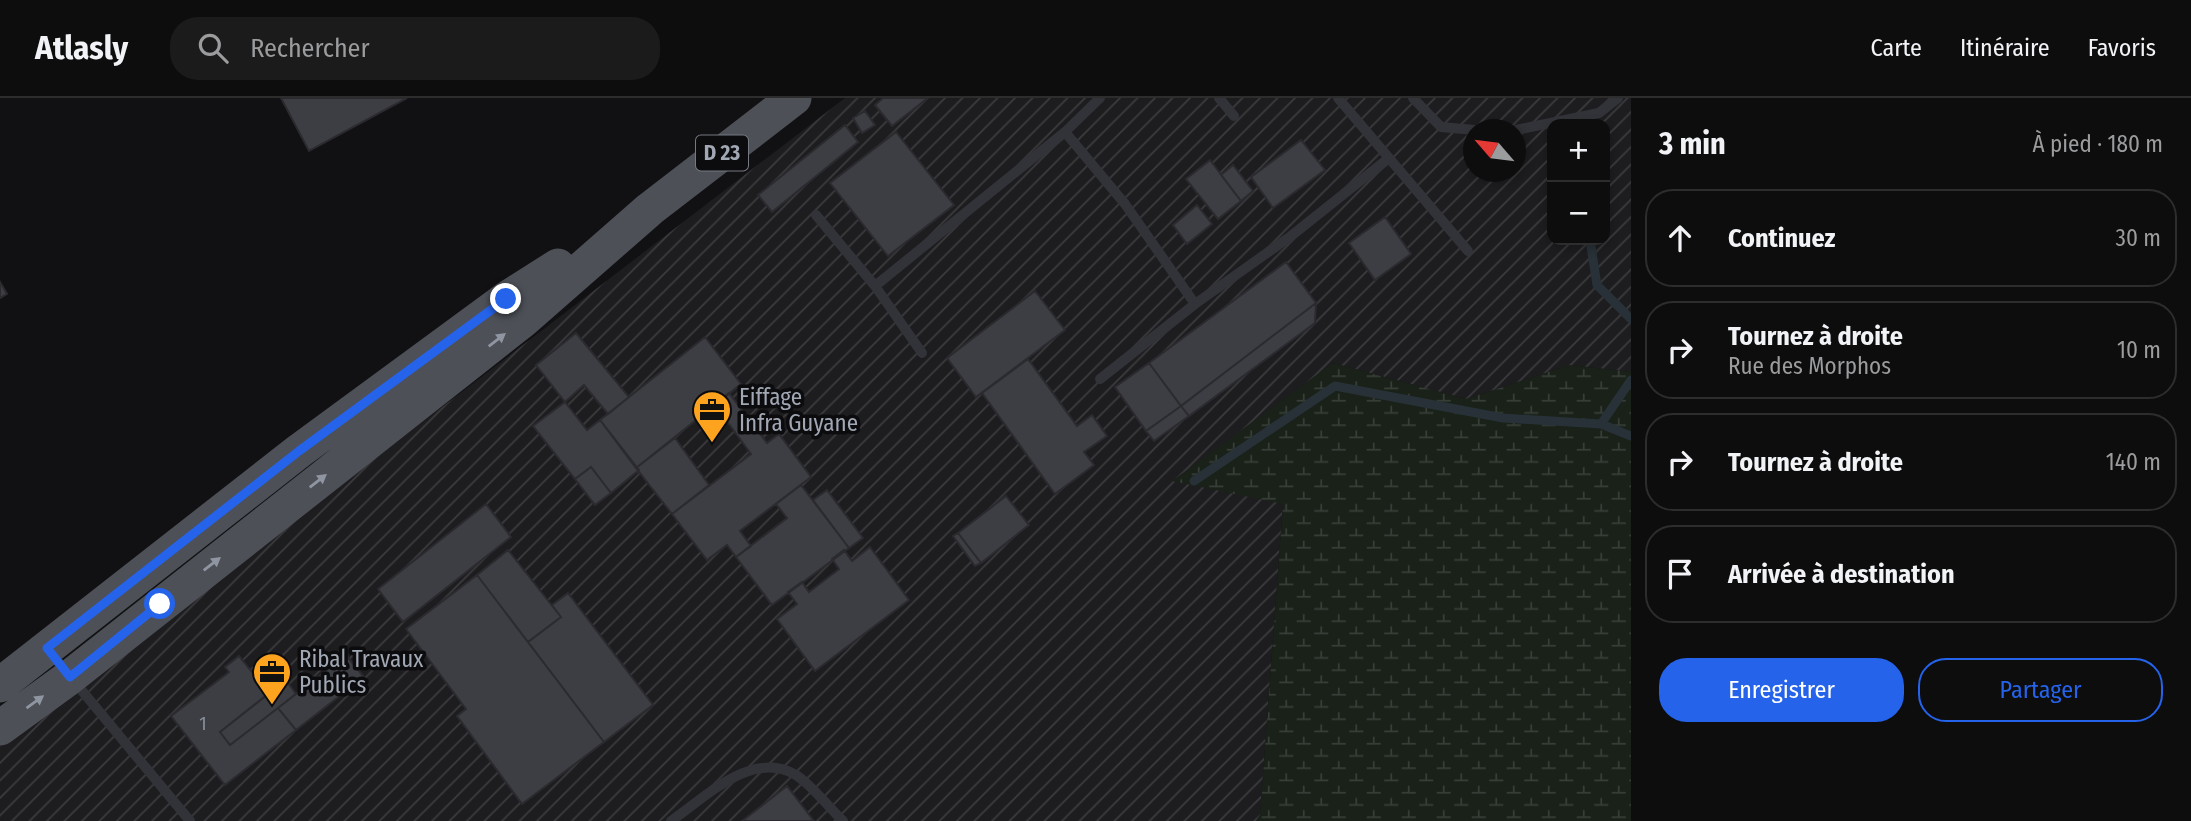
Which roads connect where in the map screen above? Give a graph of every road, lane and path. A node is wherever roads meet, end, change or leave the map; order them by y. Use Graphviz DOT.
graph roads {
  1 [pos="794,98"];
  2 [pos="1100,98"];
  3 [pos="1219,98"];
  4 [pos="1338,98"];
  5 [pos="1413,98"];
  6 [pos="1618,98"];
  7 [pos="1234,116"];
  8 [pos="1526,128"];
  9 [pos="1463,129"];
  10 [pos="1065,132"];
  11 [pos="1389,158"];
  12 [pos="650,209"];
  13 [pos="816,215"];
  14 [pos="1468,251"];
  15 [pos="875,286"];
  16 [pos="1195,304"];
  17 [pos="922,353"];
  18 [pos="1100,379"];
  19 [pos="47,648"];
  20 [pos="70,677"];
  21 [pos="0,685"];
  22 [pos="0,728"];
  23 [pos="190,821"];
  24 [pos="671,821"];
  25 [pos="843,821"];
  1 -- 12 [label="main road, D 23"];
  2 -- 10 [label="lane"];
  3 -- 7 [label="lane"];
  4 -- 11 [label="lane"];
  5 -- 9 [label="lane"];
  6 -- 8 [label="lane"];
  10 -- 15 [label="lane"];
  10 -- 16 [label="lane"];
  11 -- 14 [label="lane"];
  11 -- 16 [label="lane"];
  12 -- 19 [label="main road, D 23"];
  20 -- 12 [label="main road, D 23, one-way"];
  13 -- 15 [label="lane"];
  15 -- 17 [label="lane"];
  16 -- 18 [label="lane"];
  19 -- 20 [label="lane"];
  19 -- 21 [label="main road, D 23"];
  22 -- 20 [label="main road, D 23, one-way"];
  20 -- 23 [label="lane"];
  24 -- 25 [label="lane"];
}
